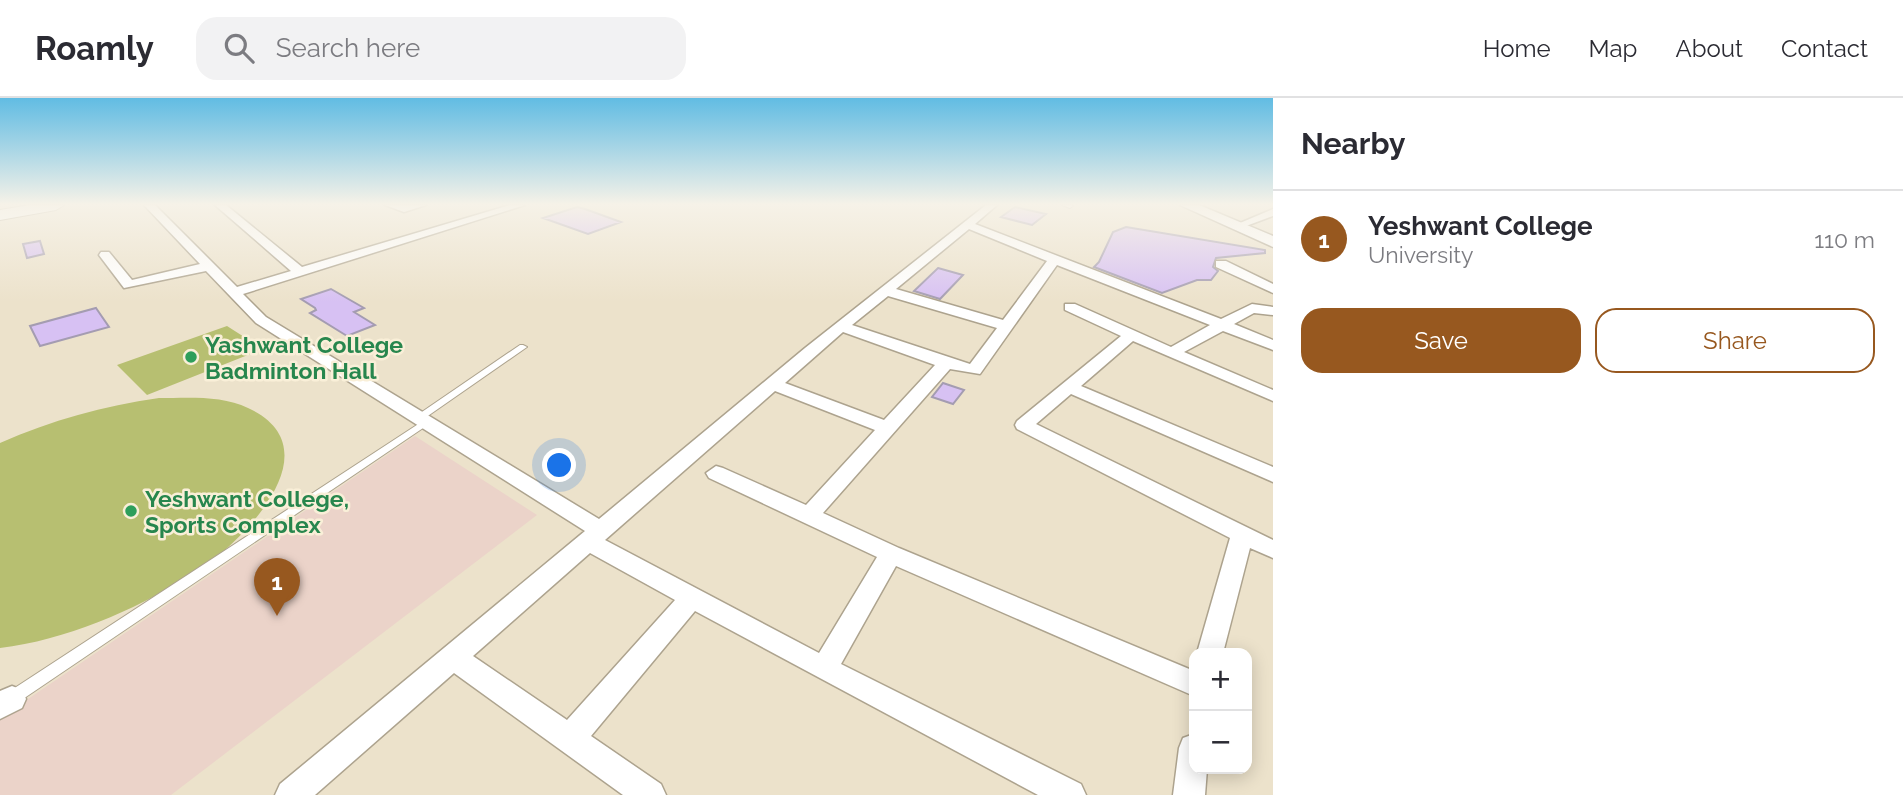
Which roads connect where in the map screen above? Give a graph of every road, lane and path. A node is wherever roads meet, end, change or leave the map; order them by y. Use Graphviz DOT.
graph roads {
  1 [pos="181,238"];
  2 [pos="259,238"];
  3 [pos="413,238"];
  4 [pos="953,238"];
  5 [pos="1000,238"];
  6 [pos="105,255"];
  7 [pos="1055,259"];
  8 [pos="1222,264"];
  9 [pos="209,266"];
  10 [pos="300,272"];
  11 [pos="1273,289"];
  12 [pos="887,291"];
  13 [pos="234,292"];
  14 [pos="1070,307"];
  15 [pos="1273,311"];
  16 [pos="1222,325"];
  17 [pos="1007,326"];
  18 [pos="842,327"];
  19 [pos="1131,335"];
  20 [pos="1273,345"];
  21 [pos="523,347"];
  22 [pos="1172,353"];
  23 [pos="946,363"];
  24 [pos="773,384"];
  25 [pos="1069,387"];
  26 [pos="1273,396"];
  27 [pos="423,420"];
  28 [pos="887,428"];
  29 [pos="716,473"];
  30 [pos="1273,475"];
  31 [pos="809,515"];
  32 [pos="594,535"];
  33 [pos="1242,535"];
  34 [pos="1273,550"];
  35 [pos="891,554"];
  36 [pos="692,597"];
  37 [pos="1211,648"];
  38 [pos="453,657"];
  39 [pos="824,669"];
  40 [pos="1189,682"];
  41 [pos="6,702"];
  42 [pos="570,739"];
  43 [pos="1191,774"];
  44 [pos="291,795"];
  45 [pos="650,795"];
  46 [pos="1070,795"];
  47 [pos="1189,795"];
  1 -- 9 [label="street"];
  2 -- 10 [label="street"];
  3 -- 10 [label="street"];
  4 -- 12 [label="street"];
  5 -- 7 [label="street"];
  6 -- 9 [label="street"];
  7 -- 16 [label="street"];
  7 -- 17 [label="street"];
  8 -- 11 [label="street"];
  9 -- 13 [label="street"];
  10 -- 13 [label="street"];
  12 -- 17 [label="street"];
  12 -- 18 [label="street"];
  13 -- 27 [label="street"];
  14 -- 19 [label="street"];
  15 -- 16 [label="street"];
  16 -- 20 [label="street"];
  16 -- 22 [label="street"];
  17 -- 23 [label="street"];
  18 -- 23 [label="street"];
  18 -- 24 [label="street"];
  19 -- 22 [label="street"];
  19 -- 25 [label="street"];
  21 -- 27 [label="lane"];
  22 -- 26 [label="street"];
  23 -- 28 [label="street"];
  24 -- 28 [label="street"];
  24 -- 32 [label="street"];
  25 -- 30 [label="street"];
  25 -- 33 [label="street"];
  27 -- 32 [label="street"];
  27 -- 41 [label="lane"];
  28 -- 31 [label="street"];
  29 -- 31 [label="street"];
  31 -- 35 [label="street"];
  32 -- 36 [label="street"];
  32 -- 38 [label="street"];
  33 -- 34 [label="street"];
  33 -- 37 [label="street"];
  35 -- 39 [label="street"];
  35 -- 40 [label="street"];
  36 -- 39 [label="street"];
  36 -- 42 [label="street"];
  38 -- 42 [label="street"];
  38 -- 44 [label="street"];
  39 -- 46 [label="street"];
  42 -- 45 [label="street"];
  43 -- 47 [label="street"];
}
